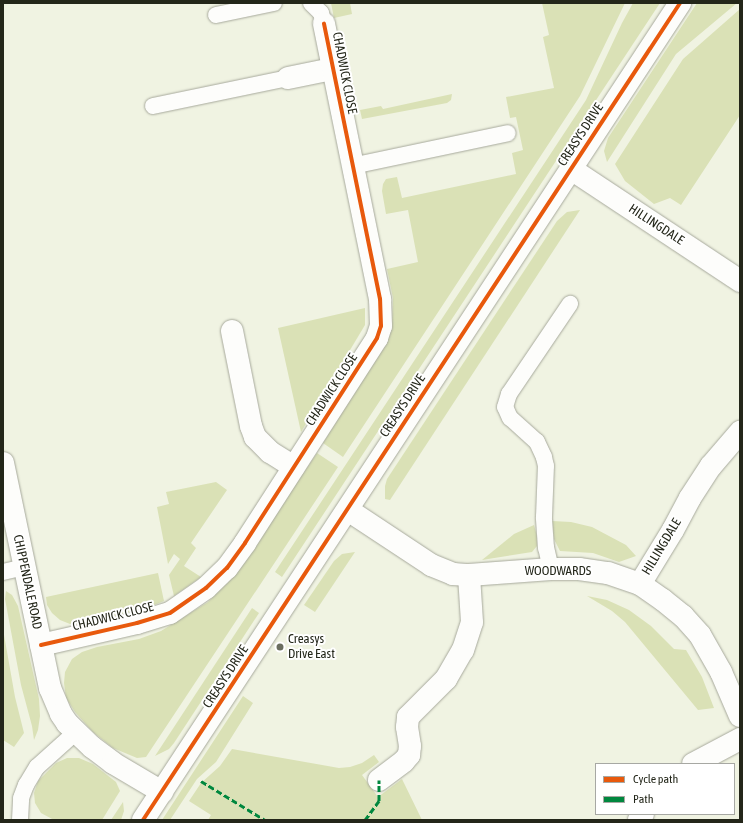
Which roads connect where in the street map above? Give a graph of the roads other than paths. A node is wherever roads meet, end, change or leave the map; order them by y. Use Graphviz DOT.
graph roads {
  1 [pos="274,3"];
  2 [pos="311,3"];
  3 [pos="680,3"];
  4 [pos="216,15"];
  5 [pos="324,24"];
  6 [pos="332,69"];
  7 [pos="288,78"];
  8 [pos="153,106"];
  9 [pos="508,133"];
  10 [pos="352,166"];
  11 [pos="571,169"];
  12 [pos="740,281"];
  13 [pos="570,304"];
  14 [pos="232,331"];
  15 [pos="740,432"];
  16 [pos="294,467"];
  17 [pos="4,472"];
  18 [pos="348,510"];
  19 [pos="24,567"];
  20 [pos="551,569"];
  21 [pos="3,572"];
  22 [pos="469,575"];
  23 [pos="640,584"];
  24 [pos="41,645"];
  25 [pos="740,716"];
  26 [pos="76,732"];
  27 [pos="740,739"];
  28 [pos="695,763"];
  29 [pos="379,780"];
  30 [pos="162,792"];
  31 [pos="20,820"];
  32 [pos="143,820"];
  1 -- 4 [label="lane"];
  2 -- 5 [label="lane"];
  3 -- 11 [label="street, CREASYS DRIVE"];
  5 -- 6 [label="street, CHADWICK CLOSE"];
  6 -- 7 [label="street"];
  6 -- 10 [label="street, CHADWICK CLOSE"];
  7 -- 8 [label="lane"];
  9 -- 10 [label="lane"];
  10 -- 16 [label="street, CHADWICK CLOSE"];
  11 -- 12 [label="street, HILLINGDALE"];
  11 -- 18 [label="street, CREASYS DRIVE"];
  13 -- 20 [label="lane"];
  14 -- 16 [label="street"];
  15 -- 23 [label="street, HILLINGDALE"];
  16 -- 24 [label="street, CHADWICK CLOSE"];
  17 -- 19 [label="street, CHIPPENDALE ROAD"];
  18 -- 22 [label="street, WOODWARDS"];
  18 -- 30 [label="street, CREASYS DRIVE"];
  19 -- 21 [label="lane"];
  19 -- 24 [label="street, CHIPPENDALE ROAD"];
  20 -- 22 [label="street, WOODWARDS"];
  20 -- 23 [label="street, WOODWARDS"];
  22 -- 29 [label="street"];
  23 -- 25 [label="street, WOODWARDS"];
  24 -- 26 [label="street, CHIPPENDALE ROAD"];
  26 -- 30 [label="street, CHIPPENDALE ROAD"];
  26 -- 31 [label="lane"];
  27 -- 28 [label="street"];
  30 -- 32 [label="street, CREASYS DRIVE"];
}
